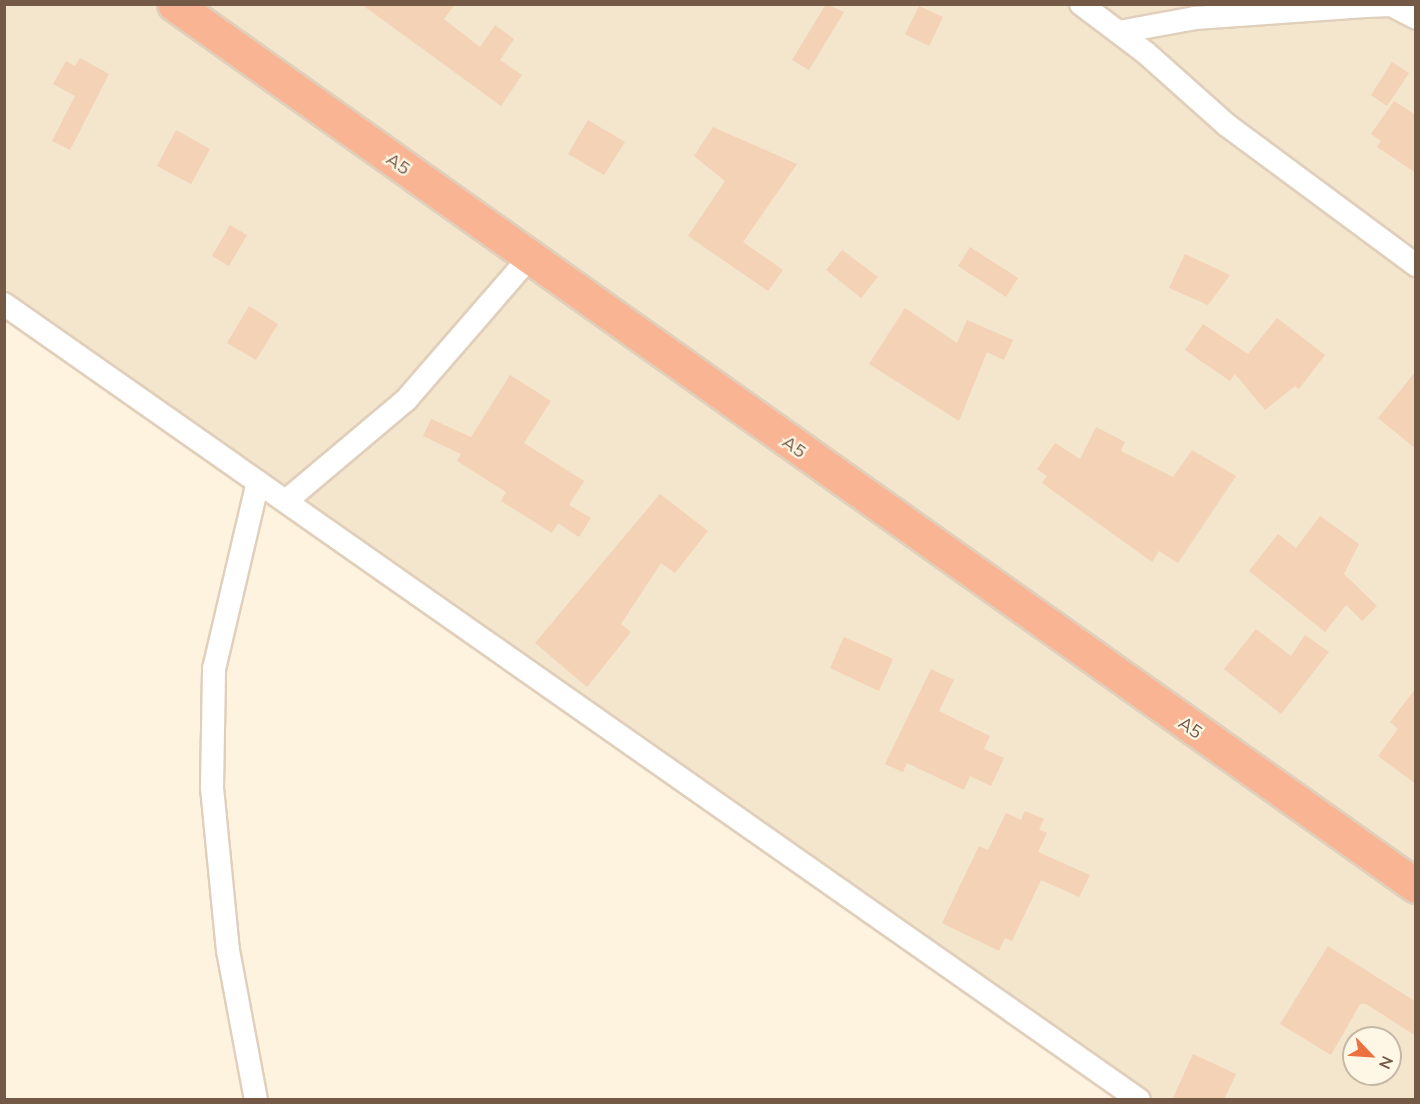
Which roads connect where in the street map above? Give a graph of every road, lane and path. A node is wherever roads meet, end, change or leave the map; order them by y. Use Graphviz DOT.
graph roads {
  1 [pos="174,4"];
  2 [pos="1081,4"];
  3 [pos="1320,7"];
  4 [pos="1416,18"];
  5 [pos="1119,32"];
  6 [pos="531,257"];
  7 [pos="1416,265"];
  8 [pos="4,304"];
  9 [pos="258,482"];
  10 [pos="286,501"];
  11 [pos="1416,886"];
  12 [pos="256,1100"];
  13 [pos="1139,1100"];
  1 -- 6 [label="highway, A5 / A5"];
  2 -- 5 [label="street"];
  3 -- 4 [label="street"];
  3 -- 5 [label="street"];
  5 -- 7 [label="street"];
  6 -- 10 [label="street"];
  6 -- 11 [label="highway, A5 / A5"];
  8 -- 9 [label="street"];
  9 -- 10 [label="street"];
  9 -- 12 [label="street"];
  10 -- 13 [label="street"];
}
